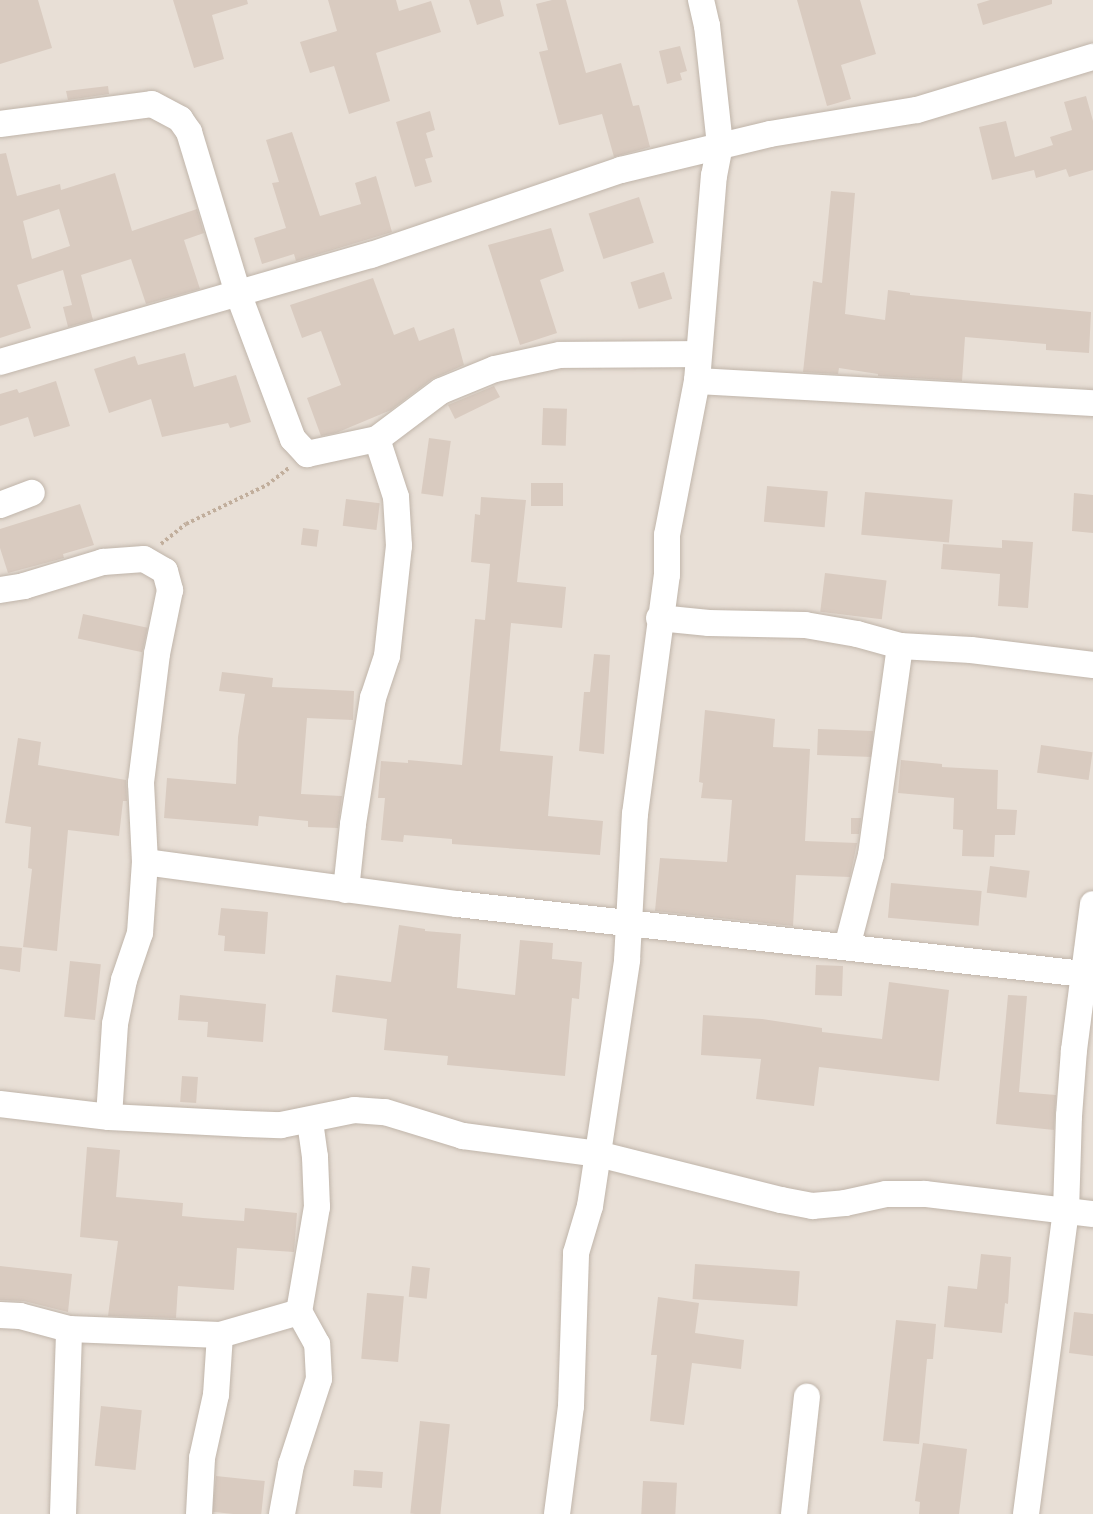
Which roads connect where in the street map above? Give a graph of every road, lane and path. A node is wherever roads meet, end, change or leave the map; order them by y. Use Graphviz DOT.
graph roads {
  1 [pos="700,0"];
  2 [pos="1093,57"];
  3 [pos="0,124"];
  4 [pos="720,145"];
  5 [pos="238,293"];
  6 [pos="698,354"];
  7 [pos="0,362"];
  8 [pos="697,381"];
  9 [pos="1093,403"];
  10 [pos="377,439"];
  11 [pos="307,453"];
  12 [pos="32,493"];
  13 [pos="0,505"];
  14 [pos="144,559"];
  15 [pos="0,590"];
  16 [pos="659,618"];
  17 [pos="900,646"];
  18 [pos="1093,665"];
  19 [pos="145,862"];
  20 [pos="346,890"];
  21 [pos="1093,904"];
  22 [pos="630,923"];
  23 [pos="847,947"];
  24 [pos="1084,974"];
  25 [pos="0,1104"];
  26 [pos="109,1117"];
  27 [pos="310,1120"];
  28 [pos="598,1154"];
  29 [pos="1066,1211"];
  30 [pos="1093,1214"];
  31 [pos="299,1312"];
  32 [pos="0,1315"];
  33 [pos="69,1329"];
  34 [pos="220,1335"];
  35 [pos="807,1397"];
  36 [pos="63,1514"];
  37 [pos="199,1514"];
  38 [pos="282,1514"];
  39 [pos="557,1514"];
  40 [pos="794,1514"];
  41 [pos="1026,1514"];
  1 -- 4 [label="street"];
  2 -- 4 [label="street"];
  3 -- 5 [label="street"];
  4 -- 5 [label="street"];
  4 -- 6 [label="street"];
  5 -- 7 [label="street"];
  5 -- 11 [label="street"];
  6 -- 8 [label="street"];
  6 -- 10 [label="street"];
  8 -- 9 [label="street"];
  8 -- 16 [label="street"];
  10 -- 11 [label="street"];
  10 -- 20 [label="street"];
  11 -- 14 [label="path"];
  12 -- 13 [label="street"];
  14 -- 15 [label="street"];
  14 -- 19 [label="street"];
  16 -- 17 [label="street"];
  16 -- 22 [label="street"];
  17 -- 18 [label="street"];
  17 -- 23 [label="street"];
  19 -- 20 [label="street"];
  19 -- 26 [label="street"];
  20 -- 22 [label="street"];
  21 -- 24 [label="street"];
  22 -- 23 [label="street"];
  22 -- 28 [label="street"];
  23 -- 24 [label="street"];
  24 -- 29 [label="street"];
  25 -- 26 [label="street"];
  26 -- 27 [label="street"];
  27 -- 28 [label="street"];
  27 -- 31 [label="street"];
  28 -- 29 [label="street"];
  28 -- 39 [label="street"];
  29 -- 30 [label="street"];
  29 -- 41 [label="street"];
  31 -- 34 [label="street"];
  31 -- 38 [label="street"];
  32 -- 33 [label="street"];
  33 -- 34 [label="street"];
  33 -- 36 [label="street"];
  34 -- 37 [label="street"];
  35 -- 40 [label="street"];
}
